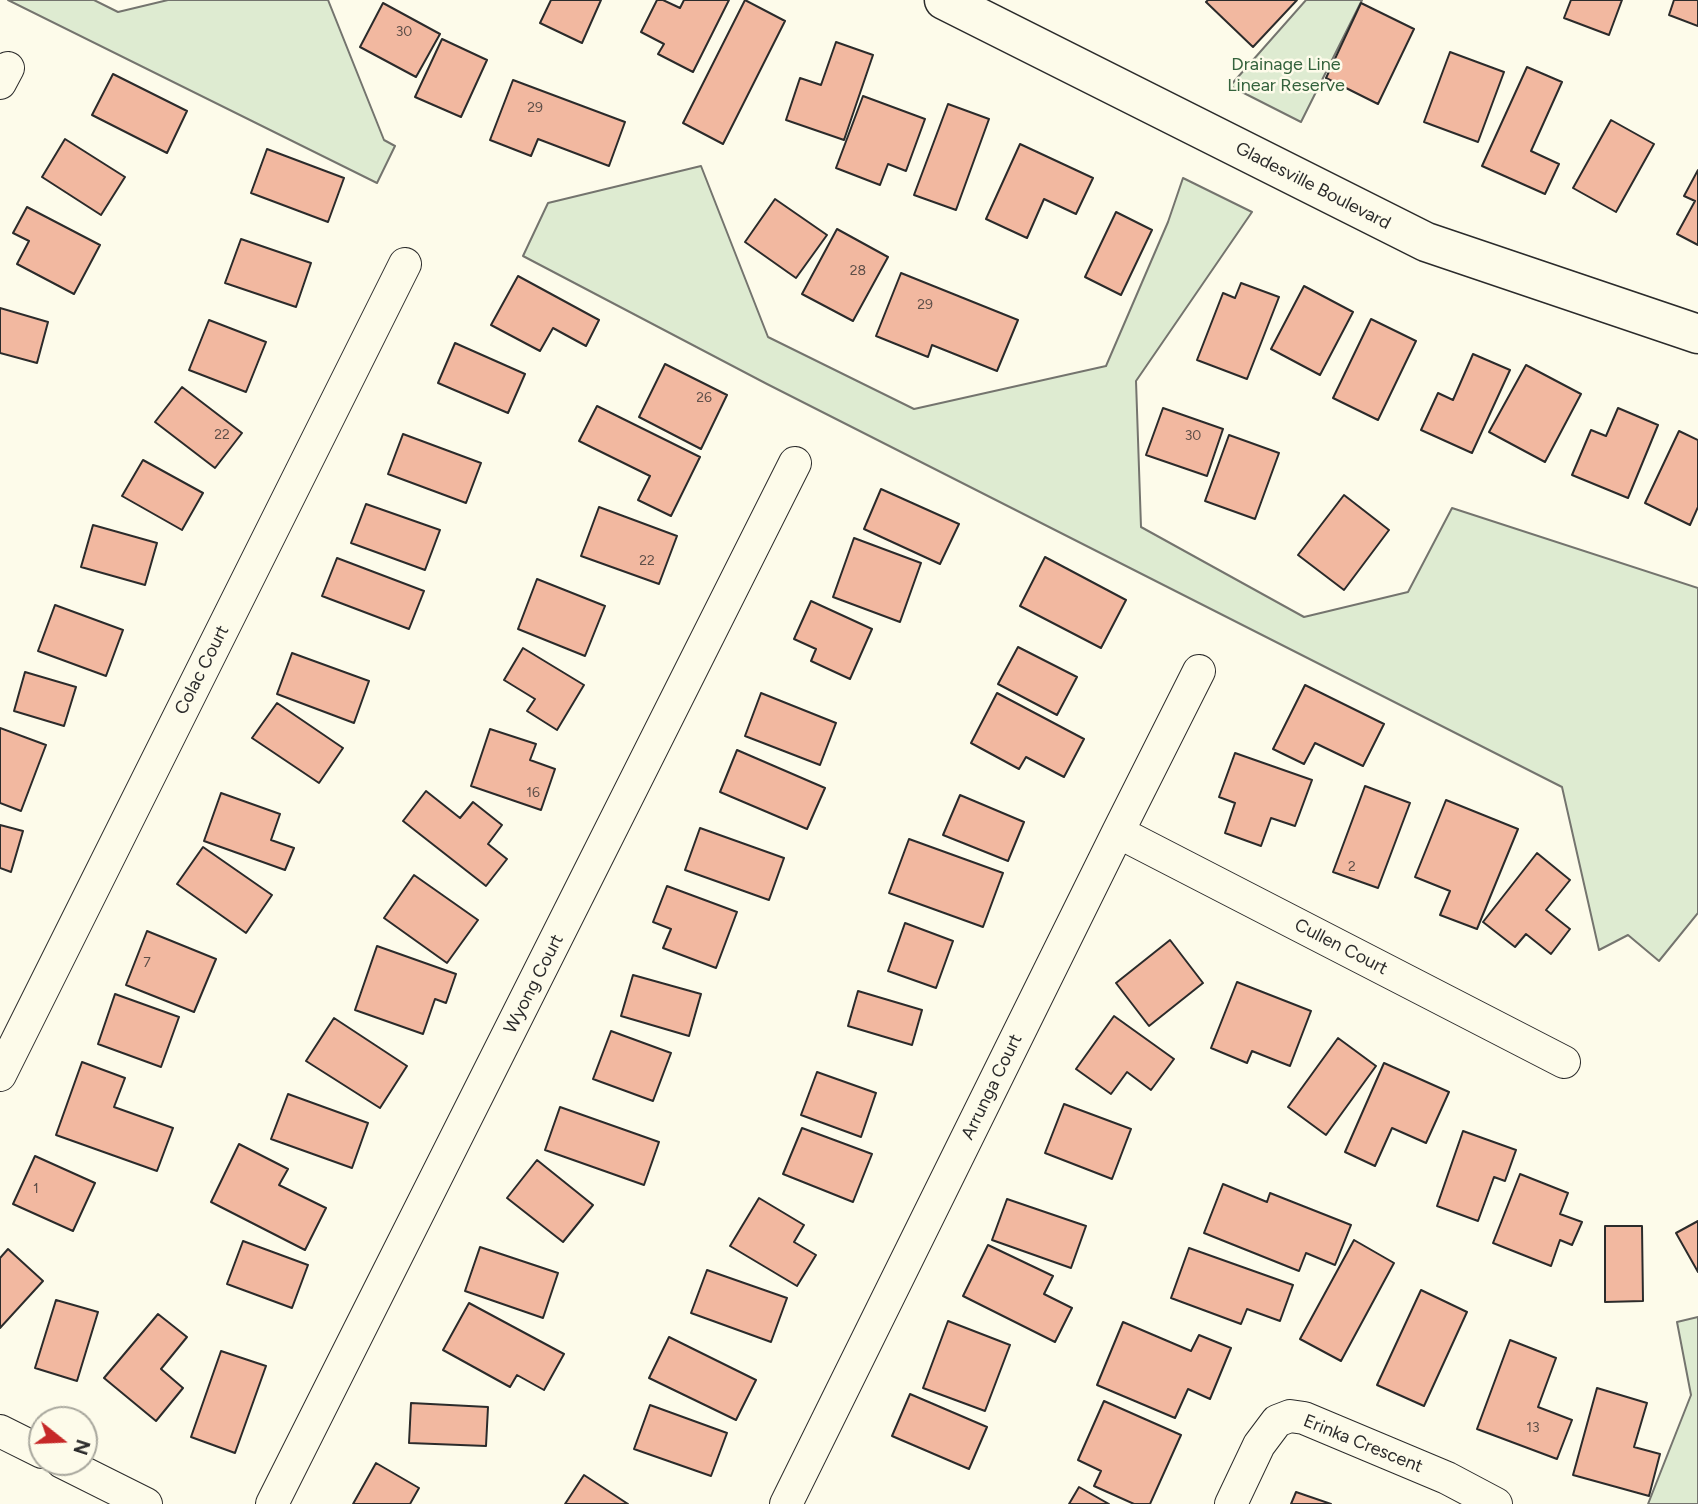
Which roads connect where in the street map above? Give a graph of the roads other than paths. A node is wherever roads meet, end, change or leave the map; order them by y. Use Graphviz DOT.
graph roads {
  1 [pos="944,0"];
  2 [pos="983,9"];
  3 [pos="405,264"];
  4 [pos="1698,334"];
  5 [pos="795,463"];
  6 [pos="1199,671"];
  7 [pos="1118,832"];
  8 [pos="1564,1062"];
  9 [pos="0,1075"];
  10 [pos="0,1431"];
  11 [pos="28,1445"];
  12 [pos="90,1476"];
  13 [pos="146,1504"];
  14 [pos="272,1504"];
  15 [pos="786,1504"];
  16 [pos="1231,1504"];
  17 [pos="1496,1504"];
  1 -- 2 [label="street, Gladesville Boulevard"];
  2 -- 4 [label="street, Gladesville Boulevard"];
  3 -- 9 [label="street, Colac Court"];
  5 -- 14 [label="street, Wyong Court"];
  6 -- 7 [label="street, Arrunga Court"];
  7 -- 8 [label="street, Cullen Court"];
  7 -- 15 [label="street, Arrunga Court"];
  10 -- 11 [label="street"];
  12 -- 13 [label="street"];
  16 -- 17 [label="street, Erinka Crescent"];
}
